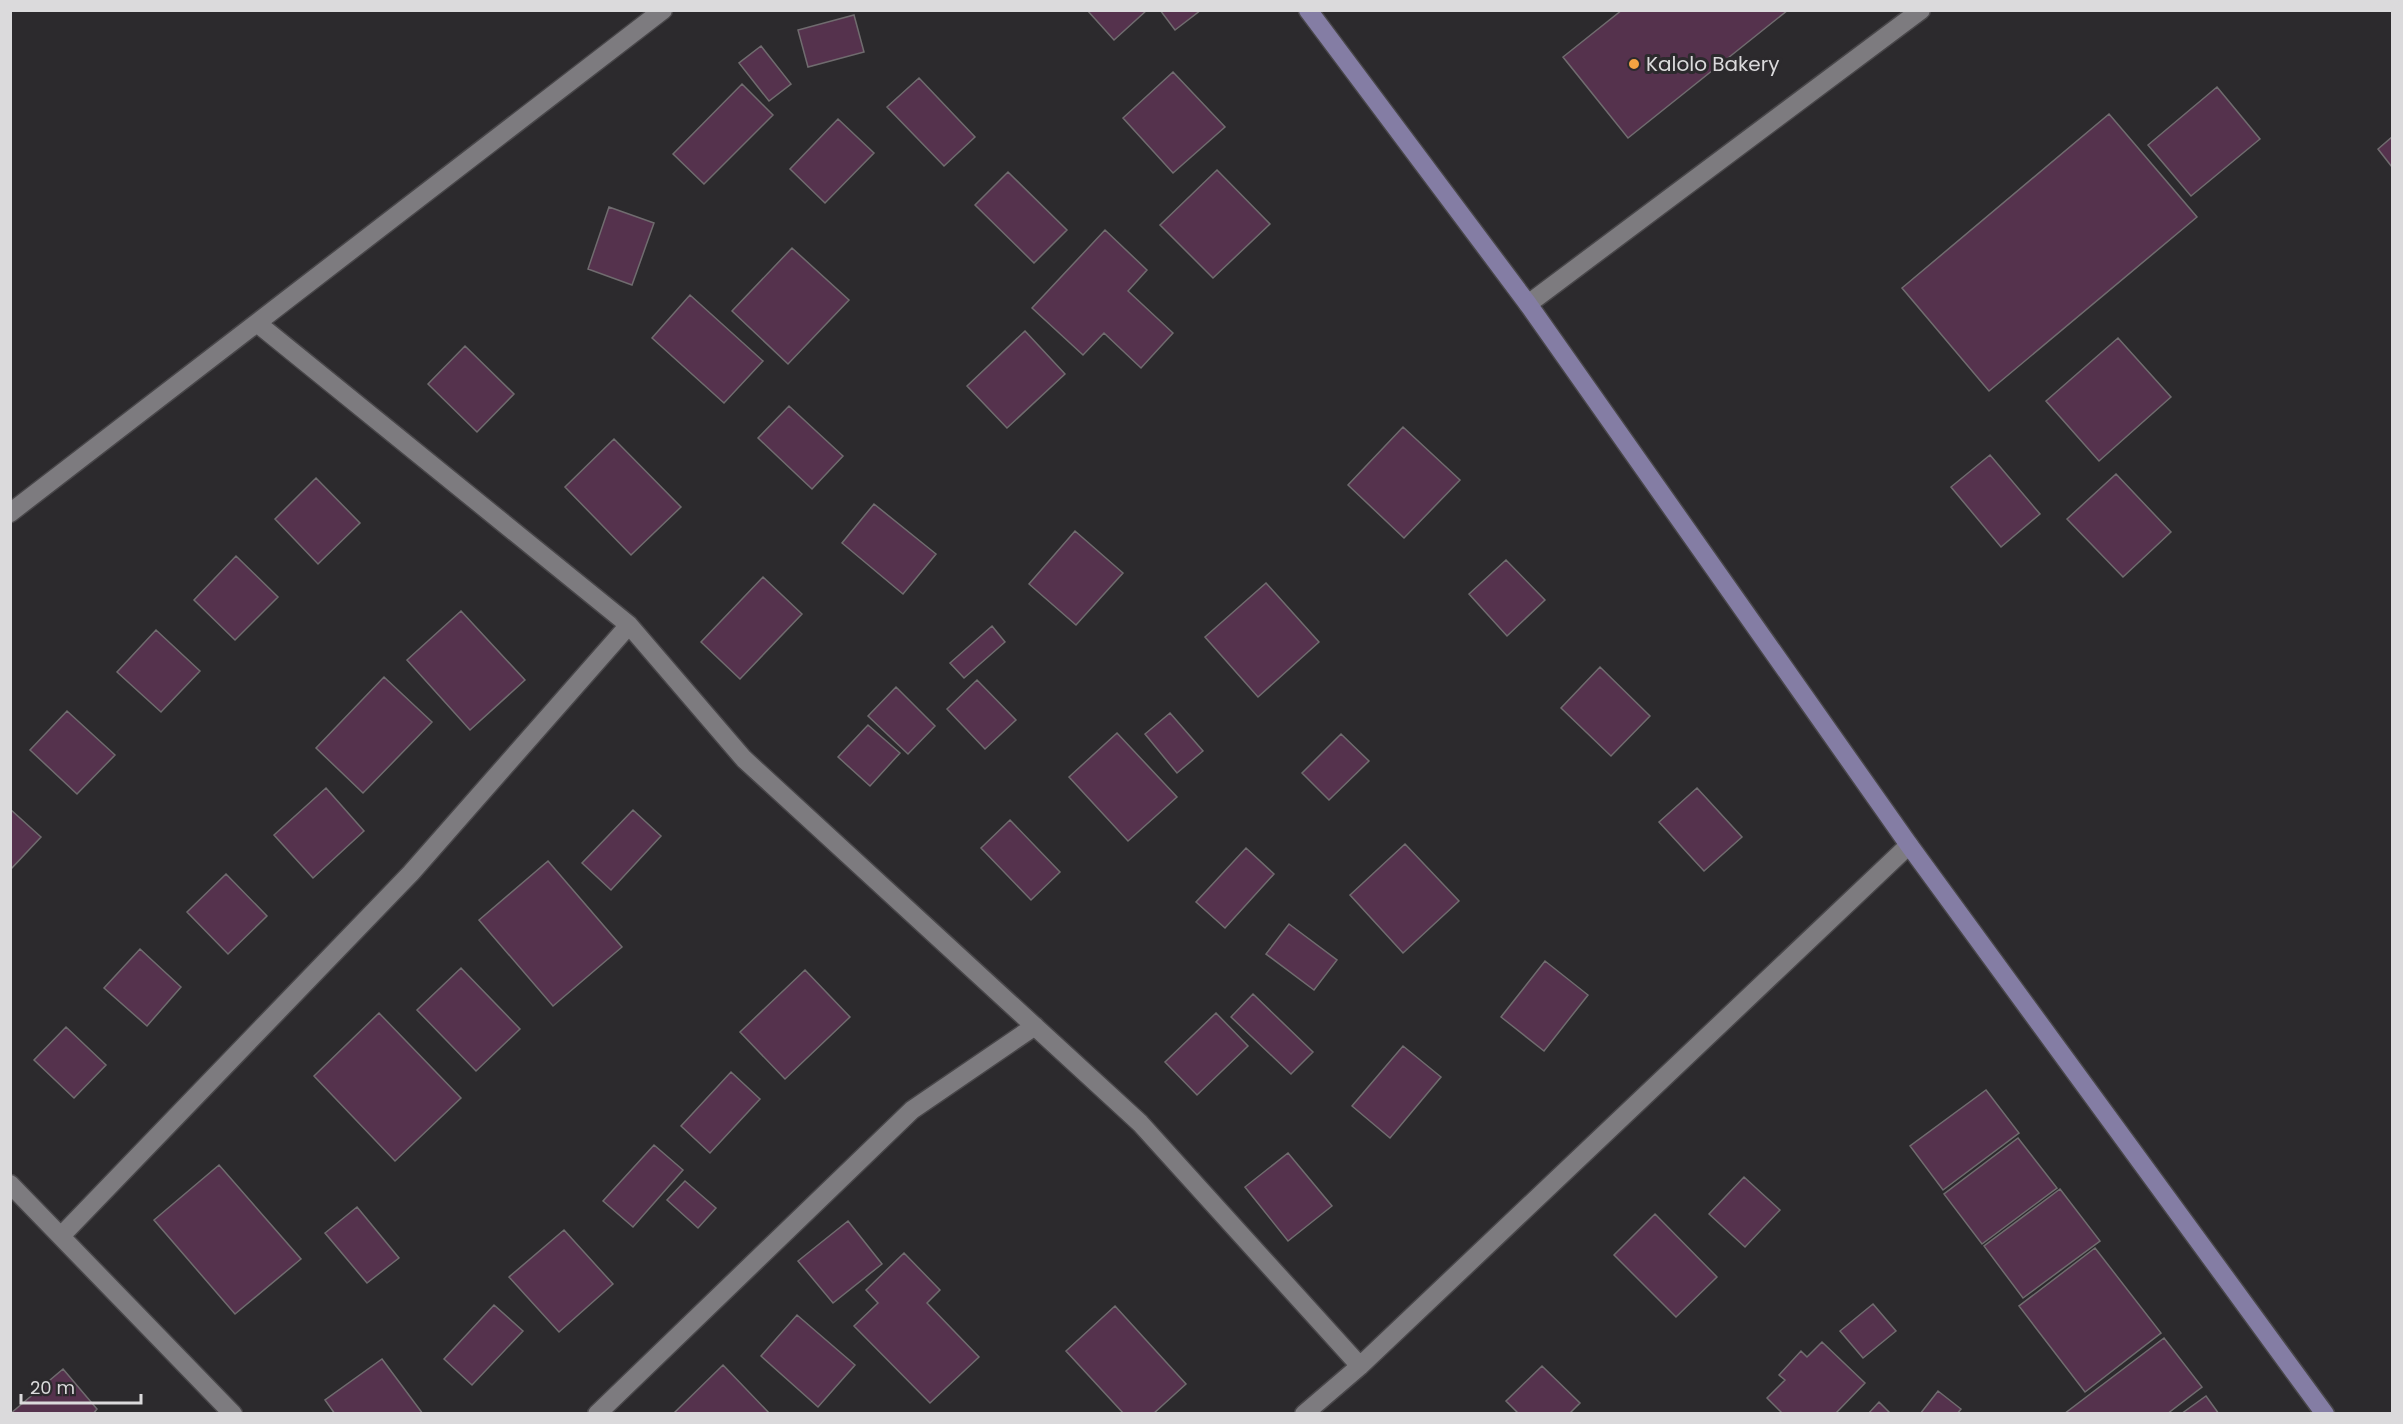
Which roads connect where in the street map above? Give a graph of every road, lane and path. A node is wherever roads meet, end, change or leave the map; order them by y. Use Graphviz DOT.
graph roads {
  1 [pos="663,10"];
  2 [pos="1308,10"];
  3 [pos="1921,10"];
  4 [pos="1528,304"];
  5 [pos="257,323"];
  6 [pos="10,513"];
  7 [pos="629,625"];
  8 [pos="1909,845"];
  9 [pos="1035,1026"];
  10 [pos="10,1184"];
  11 [pos="62,1236"];
  12 [pos="1360,1366"];
  13 [pos="232,1413"];
  14 [pos="597,1413"];
  15 [pos="1304,1413"];
  16 [pos="2325,1413"];
  1 -- 5 [label="street"];
  2 -- 4 [label="main road"];
  3 -- 4 [label="street"];
  4 -- 8 [label="main road"];
  5 -- 6 [label="street"];
  5 -- 7 [label="street"];
  7 -- 9 [label="street"];
  7 -- 11 [label="street"];
  8 -- 12 [label="street"];
  8 -- 16 [label="main road"];
  9 -- 12 [label="street"];
  9 -- 14 [label="street"];
  10 -- 11 [label="street"];
  11 -- 13 [label="street"];
  12 -- 15 [label="street"];
}
